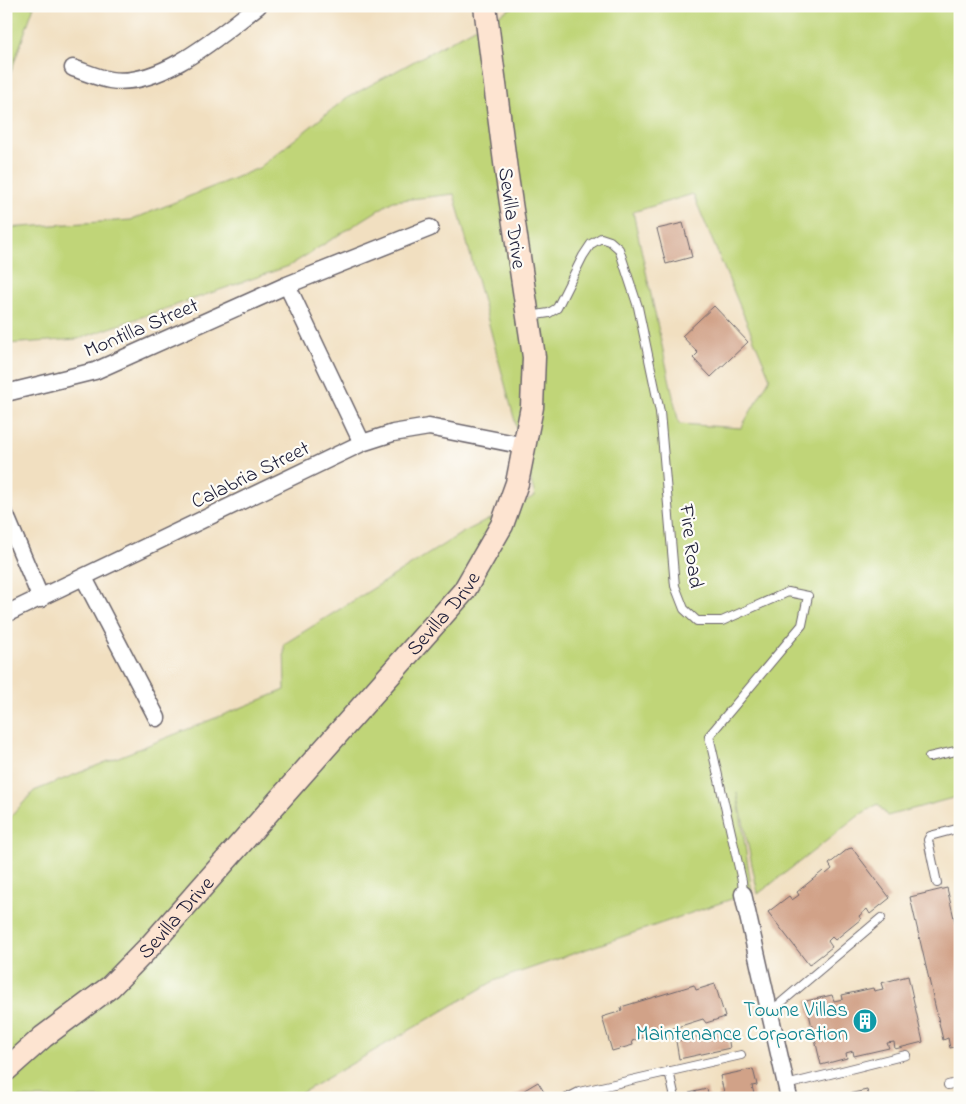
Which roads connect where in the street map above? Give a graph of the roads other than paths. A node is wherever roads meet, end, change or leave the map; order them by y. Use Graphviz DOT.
graph roads {
  1 [pos="258,6"];
  2 [pos="485,6"];
  3 [pos="73,68"];
  4 [pos="430,228"];
  5 [pos="287,285"];
  6 [pos="527,316"];
  7 [pos="6,393"];
  8 [pos="362,443"];
  9 [pos="525,446"];
  10 [pos="6,516"];
  11 [pos="84,578"];
  12 [pos="41,599"];
  13 [pos="6,614"];
  14 [pos="156,718"];
  15 [pos="960,750"];
  16 [pos="929,757"];
  17 [pos="960,828"];
  18 [pos="937,883"];
  19 [pos="743,894"];
  20 [pos="881,918"];
  21 [pos="769,1013"];
  22 [pos="741,1055"];
  23 [pos="906,1055"];
  24 [pos="6,1070"];
  25 [pos="669,1071"];
  26 [pos="960,1082"];
  27 [pos="948,1085"];
  28 [pos="788,1091"];
  29 [pos="567,1098"];
  30 [pos="675,1098"];
  1 -- 3 [label="street"];
  2 -- 6 [label="street, Sevilla Drive"];
  4 -- 5 [label="street, Montilla Street"];
  5 -- 7 [label="street, Montilla Street"];
  5 -- 8 [label="street"];
  6 -- 9 [label="street, Sevilla Drive"];
  6 -- 19 [label="lane, Fire Road"];
  8 -- 9 [label="street, Calabria Street"];
  8 -- 11 [label="street, Calabria Street"];
  9 -- 24 [label="street, Sevilla Drive"];
  10 -- 12 [label="street"];
  11 -- 12 [label="street, Calabria Street"];
  11 -- 14 [label="street"];
  12 -- 13 [label="street, Calabria Street"];
  15 -- 16 [label="lane"];
  17 -- 18 [label="lane"];
  19 -- 21 [label="street"];
  20 -- 21 [label="lane"];
  21 -- 28 [label="street"];
  22 -- 25 [label="lane"];
  23 -- 28 [label="lane"];
  25 -- 29 [label="lane"];
  25 -- 30 [label="lane"];
  26 -- 27 [label="lane"];
}
